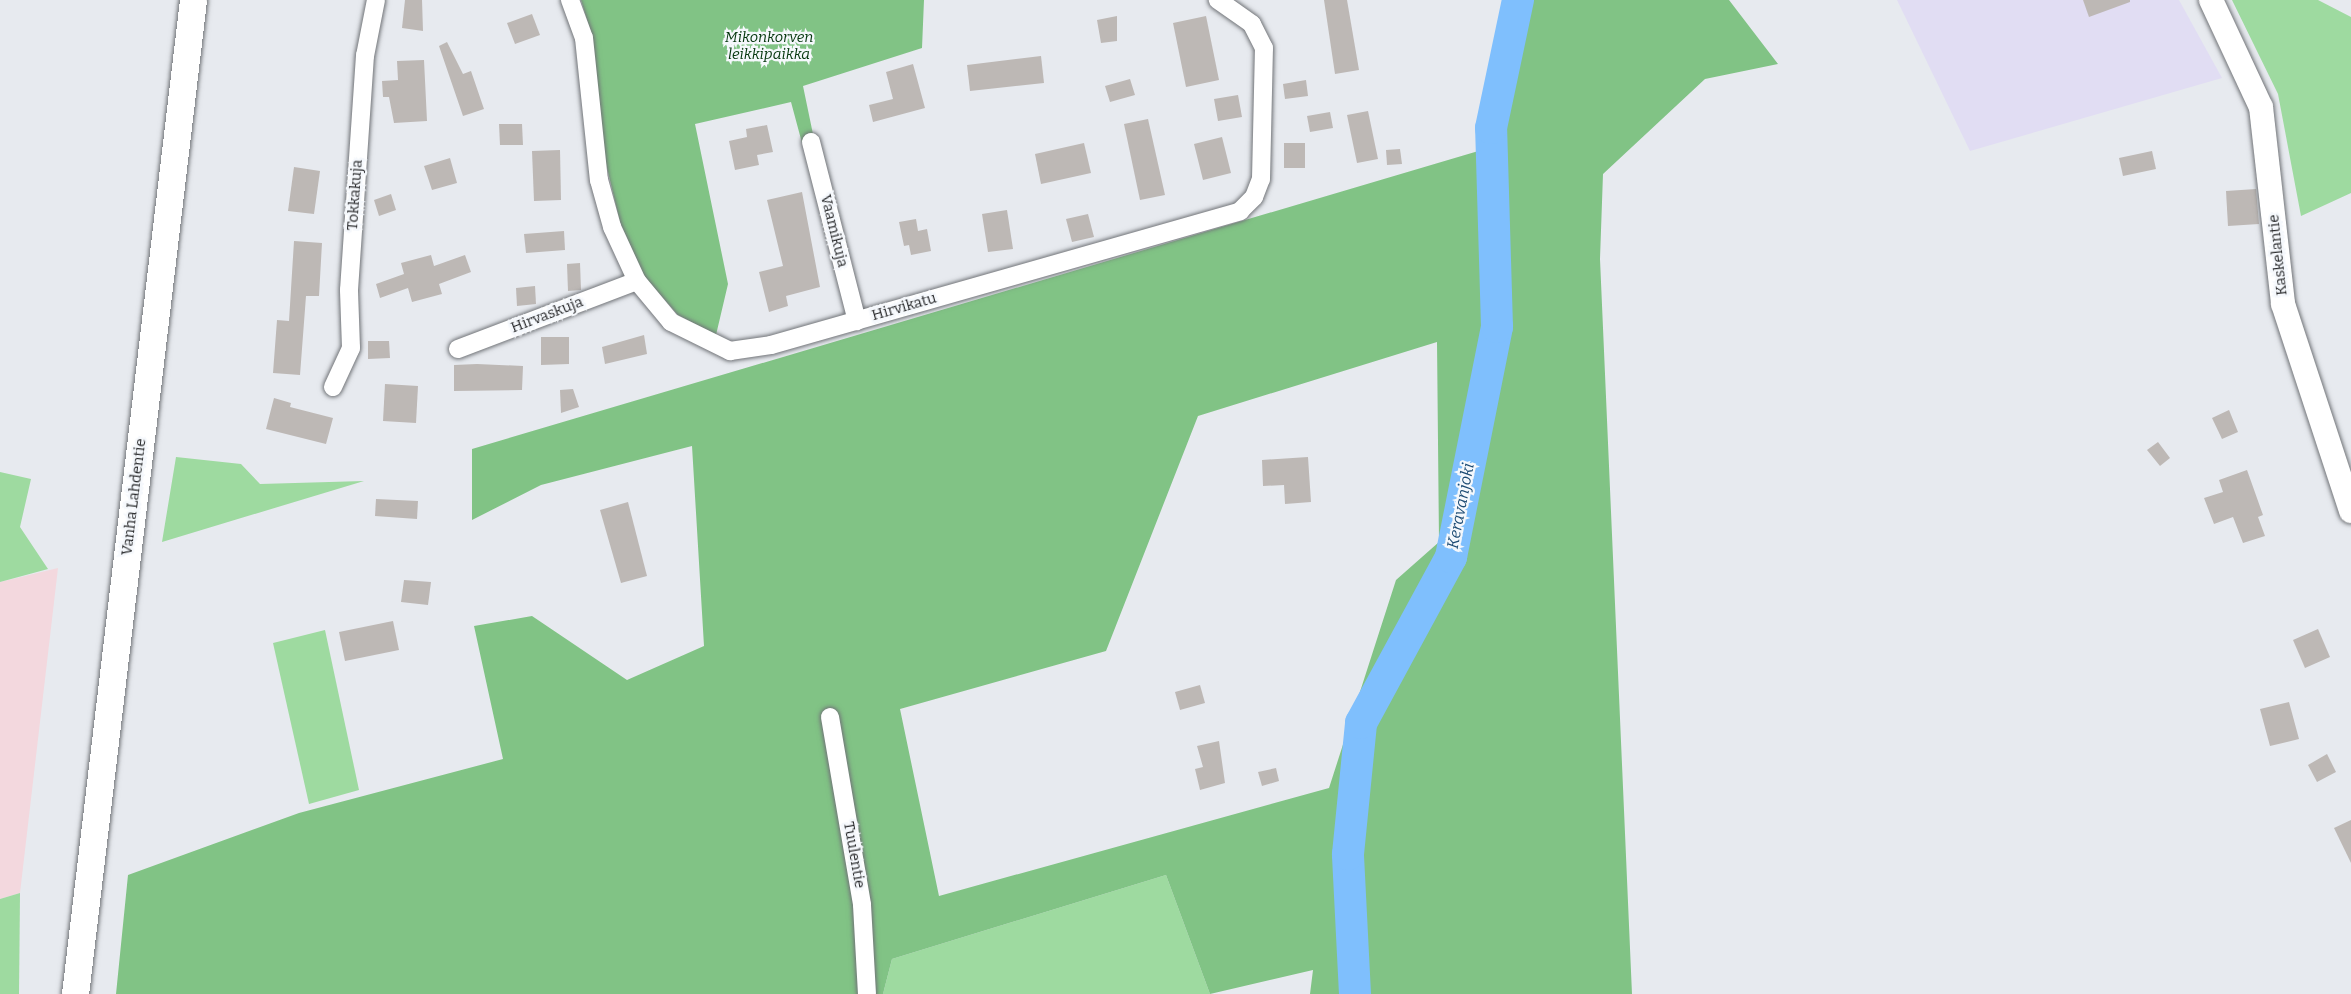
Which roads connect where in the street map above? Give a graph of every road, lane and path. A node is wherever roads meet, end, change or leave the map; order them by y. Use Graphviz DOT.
graph roads {
  1 [pos="193,0"];
  2 [pos="376,0"];
  3 [pos="570,0"];
  4 [pos="1218,0"];
  5 [pos="2211,0"];
  6 [pos="811,142"];
  7 [pos="637,281"];
  8 [pos="857,321"];
  9 [pos="458,349"];
  10 [pos="333,387"];
  11 [pos="2351,511"];
  12 [pos="830,717"];
  13 [pos="75,994"];
  14 [pos="867,994"];
  1 -- 13 [label="main road, Vanha Lahdentie"];
  2 -- 10 [label="street, Tokkakuja"];
  3 -- 7 [label="street, Hirvikatu"];
  4 -- 8 [label="street, Hirvikatu"];
  5 -- 11 [label="street, Kaskelantie"];
  6 -- 8 [label="street, Vaamikuja"];
  7 -- 8 [label="street, Hirvikatu"];
  7 -- 9 [label="street, Hirvaskuja"];
  12 -- 14 [label="street, Tuulentie"];
}
